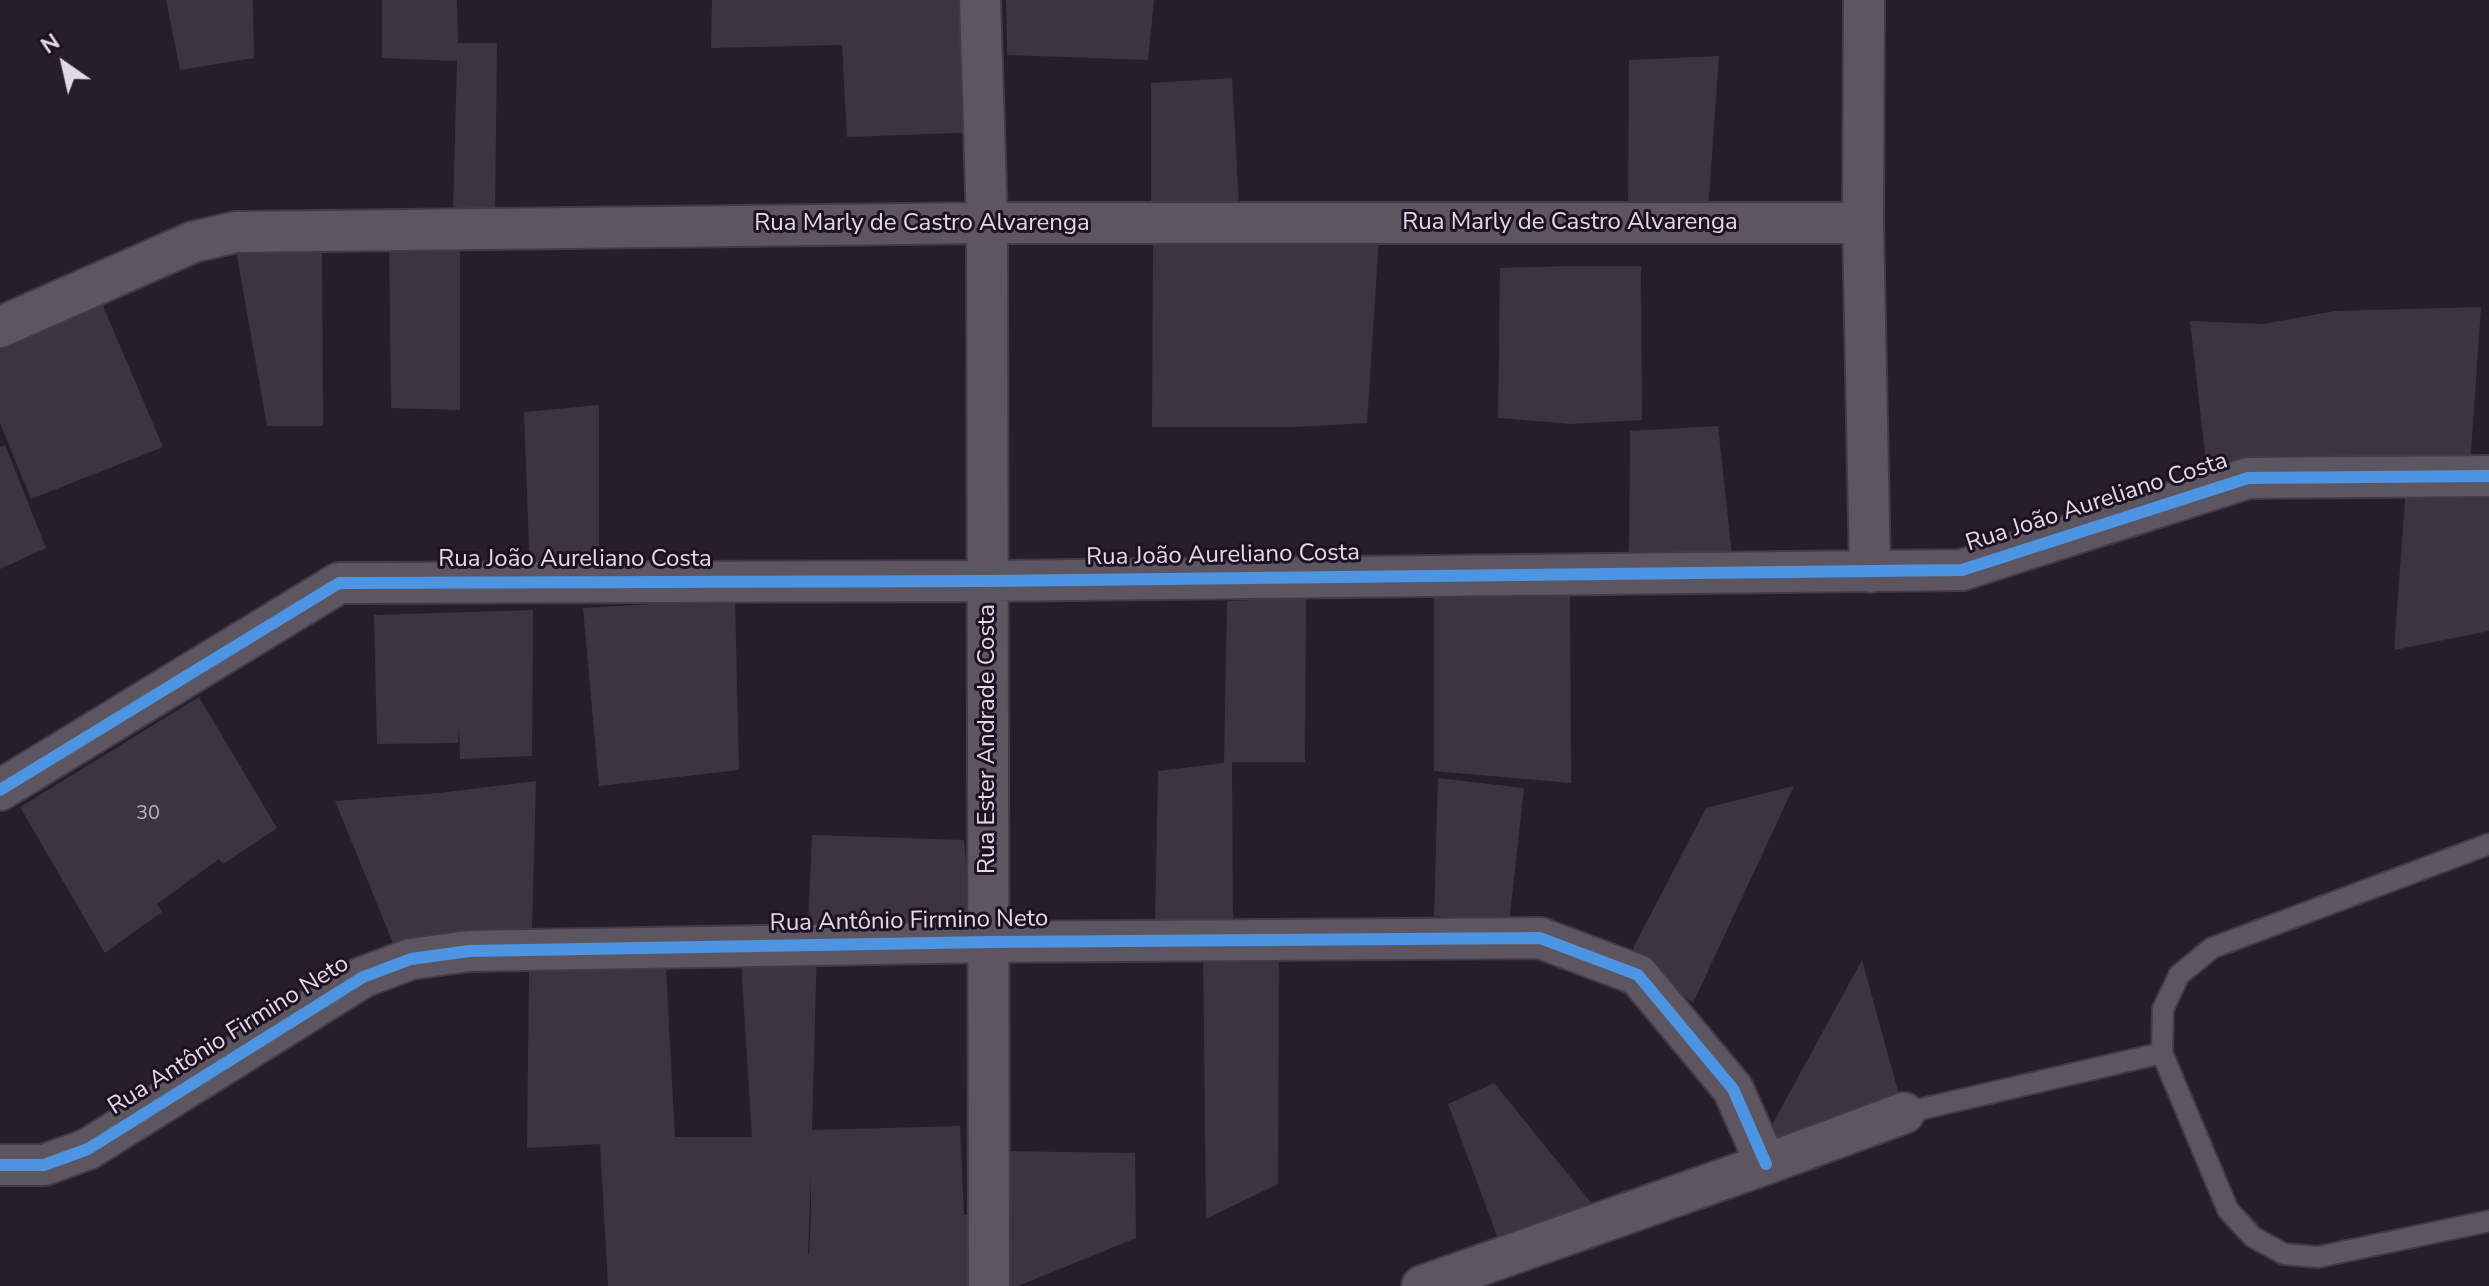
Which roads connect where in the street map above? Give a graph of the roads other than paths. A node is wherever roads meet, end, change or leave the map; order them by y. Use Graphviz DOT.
graph roads {
  1 [pos="980,0"];
  2 [pos="1864,0"];
  3 [pos="987,223"];
  4 [pos="1863,223"];
  5 [pos="0,327"];
  6 [pos="2489,476"];
  7 [pos="1870,572"];
  8 [pos="987,581"];
  9 [pos="0,790"];
  10 [pos="2489,844"];
  11 [pos="990,942"];
  12 [pos="2162,1053"];
  13 [pos="1904,1113"];
  14 [pos="1766,1164"];
  15 [pos="0,1165"];
  16 [pos="2489,1221"];
  17 [pos="989,1286"];
  18 [pos="1422,1286"];
  1 -- 3 [label="street, Rua Ester Andrade Costa"];
  2 -- 4 [label="street"];
  3 -- 4 [label="street, Rua Marly de Castro Alvarenga"];
  3 -- 5 [label="street, Rua Marly de Castro Alvarenga"];
  3 -- 8 [label="street, Rua Ester Andrade Costa"];
  4 -- 7 [label="street"];
  6 -- 7 [label="street, Rua João Aureliano Costa"];
  7 -- 8 [label="street, Rua João Aureliano Costa"];
  8 -- 9 [label="street, Rua João Aureliano Costa"];
  8 -- 11 [label="street, Rua Ester Andrade Costa"];
  10 -- 12 [label="lane"];
  11 -- 14 [label="street, Rua Antônio Firmino Neto"];
  11 -- 15 [label="street, Rua Antônio Firmino Neto"];
  11 -- 17 [label="street, Rua Ester Andrade Costa"];
  12 -- 13 [label="lane"];
  12 -- 16 [label="lane"];
  13 -- 14 [label="street"];
  14 -- 18 [label="street"];
}
